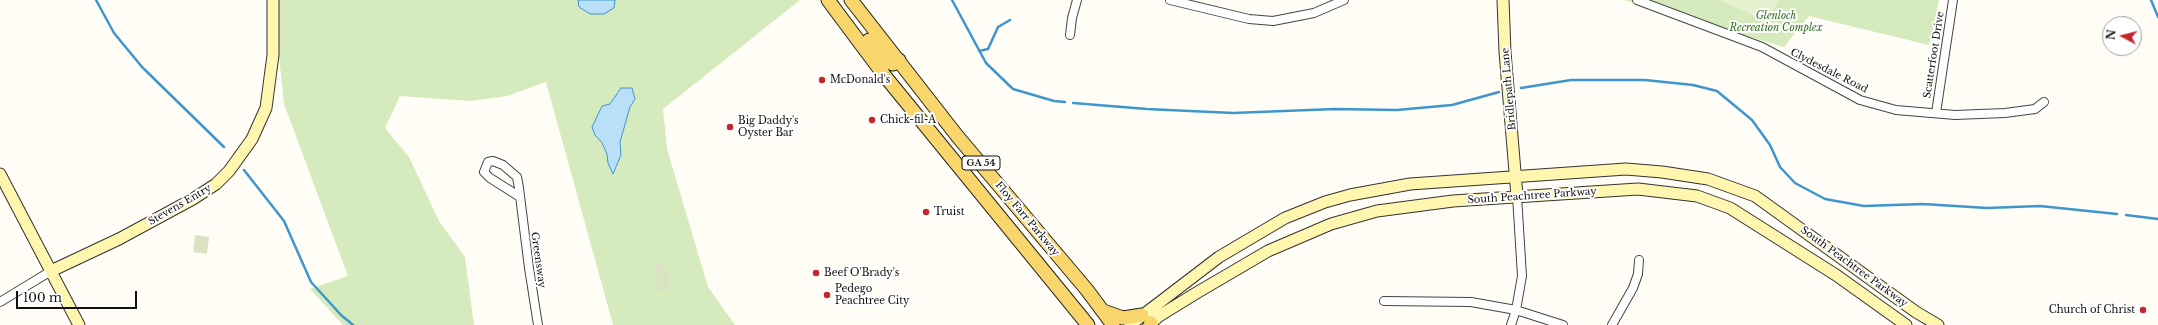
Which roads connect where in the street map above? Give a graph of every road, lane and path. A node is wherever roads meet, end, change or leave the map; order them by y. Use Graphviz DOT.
graph roads {
  1 [pos="273,0"];
  2 [pos="828,0"];
  3 [pos="850,0"];
  4 [pos="1077,0"];
  5 [pos="1170,0"];
  6 [pos="1344,0"];
  7 [pos="1503,0"];
  8 [pos="1637,0"];
  9 [pos="1953,0"];
  10 [pos="845,22"];
  11 [pos="1070,35"];
  12 [pos="899,60"];
  13 [pos="884,75"];
  14 [pos="2044,102"];
  15 [pos="1936,114"];
  16 [pos="958,137"];
  17 [pos="0,174"];
  18 [pos="1516,177"];
  19 [pos="1518,196"];
  20 [pos="520,198"];
  21 [pos="1639,260"];
  22 [pos="50,271"];
  23 [pos="1384,301"];
  24 [pos="0,302"];
  25 [pos="1516,310"];
  26 [pos="1103,311"];
  27 [pos="1148,322"];
  28 [pos="79,325"];
  29 [pos="538,325"];
  30 [pos="1088,325"];
  31 [pos="1113,325"];
  32 [pos="1130,325"];
  33 [pos="1511,325"];
  34 [pos="1563,325"];
  35 [pos="1612,325"];
  36 [pos="1906,325"];
  37 [pos="1938,325"];
  1 -- 22 [label="main road, Stevens Entry"];
  2 -- 10 [label="main road, Floy Farr Parkway / GA 54"];
  3 -- 12 [label="main road, Floy Farr Parkway / GA 54"];
  4 -- 11 [label="street"];
  5 -- 6 [label="street"];
  7 -- 18 [label="main road, Bridlepath Lane"];
  8 -- 15 [label="street, Clydesdale Road"];
  9 -- 15 [label="street, Scatterfoot Drive"];
  10 -- 12 [label="main road"];
  10 -- 13 [label="main road, Floy Farr Parkway / GA 54"];
  12 -- 16 [label="main road, Floy Farr Parkway / GA 54"];
  13 -- 16 [label="main road"];
  13 -- 30 [label="main road, Floy Farr Parkway / GA 54"];
  14 -- 15 [label="street, Clydesdale Road"];
  16 -- 26 [label="main road, Floy Farr Parkway / GA 54"];
  17 -- 22 [label="main road"];
  18 -- 19 [label="main road, Bridlepath Lane"];
  18 -- 27 [label="main road, South Peachtree Parkway"];
  18 -- 37 [label="main road, South Peachtree Parkway"];
  19 -- 25 [label="street"];
  19 -- 27 [label="main road, South Peachtree Parkway"];
  19 -- 36 [label="main road, South Peachtree Parkway"];
  20 -- 20 [label="street, Greensway"];
  20 -- 29 [label="street, Greensway"];
  21 -- 35 [label="street"];
  22 -- 24 [label="street"];
  22 -- 28 [label="main road"];
  23 -- 25 [label="street"];
  25 -- 33 [label="street"];
  25 -- 34 [label="street"];
  26 -- 27 [label="main road"];
  26 -- 31 [label="main road, Floy Farr Parkway / GA 54"];
  27 -- 32 [label="main road"];
}
